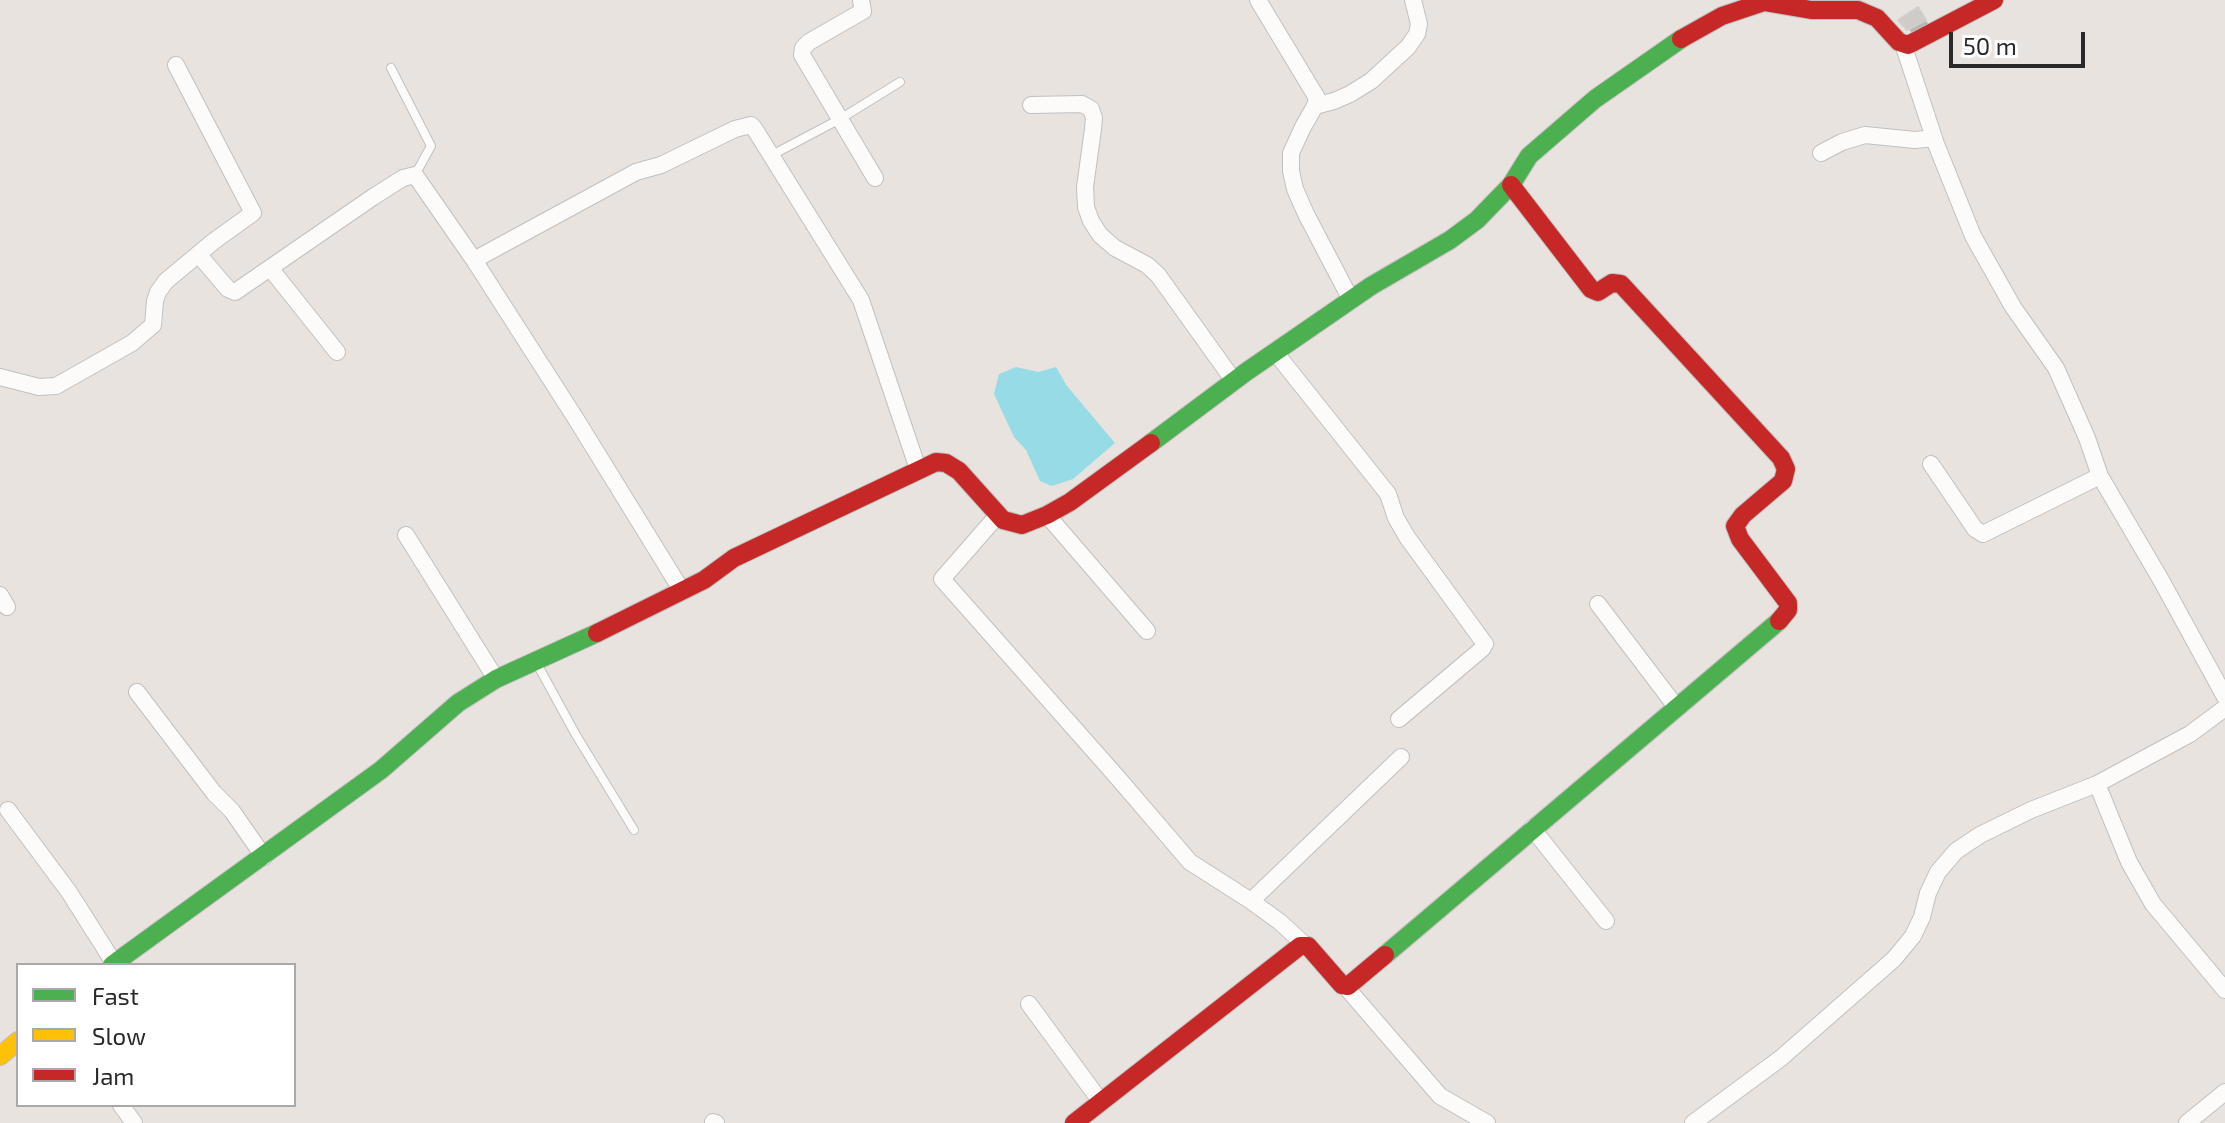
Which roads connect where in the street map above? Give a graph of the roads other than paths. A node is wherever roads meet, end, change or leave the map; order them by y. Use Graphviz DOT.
graph roads {
  1 [pos="861,0"];
  2 [pos="1258,0"];
  3 [pos="1413,0"];
  4 [pos="1994,0"];
  5 [pos="1768,1"];
  6 [pos="1903,44"];
  7 [pos="176,65"];
  8 [pos="391,68"];
  9 [pos="900,82"];
  10 [pos="1031,105"];
  11 [pos="1315,106"];
  12 [pos="840,119"];
  13 [pos="1934,138"];
  14 [pos="1821,153"];
  15 [pos="772,155"];
  16 [pos="415,175"];
  17 [pos="875,178"];
  18 [pos="1511,185"];
  19 [pos="198,254"];
  20 [pos="474,260"];
  21 [pos="270,268"];
  22 [pos="1351,300"];
  23 [pos="337,352"];
  24 [pos="1275,352"];
  25 [pos="0,377"];
  26 [pos="1234,381"];
  27 [pos="1931,464"];
  28 [pos="918,469"];
  29 [pos="2100,476"];
  30 [pos="998,515"];
  31 [pos="1047,515"];
  32 [pos="406,535"];
  33 [pos="682,591"];
  34 [pos="1598,604"];
  35 [pos="1147,631"];
  36 [pos="536,662"];
  37 [pos="496,679"];
  38 [pos="137,692"];
  39 [pos="2225,697"];
  40 [pos="1677,708"];
  41 [pos="2225,708"];
  42 [pos="1399,719"];
  43 [pos="1401,757"];
  44 [pos="2097,784"];
  45 [pos="8,810"];
  46 [pos="1532,828"];
  47 [pos="634,830"];
  48 [pos="264,857"];
  49 [pos="1251,901"];
  50 [pos="1606,921"];
  51 [pos="1305,945"];
  52 [pos="112,963"];
  53 [pos="114,963"];
  54 [pos="1345,986"];
  55 [pos="2225,990"];
  56 [pos="1029,1004"];
  57 [pos="16,1043"];
  58 [pos="0,1056"];
  59 [pos="2225,1092"];
  60 [pos="1101,1102"];
  61 [pos="1074,1123"];
  62 [pos="1487,1123"];
  63 [pos="1693,1123"];
  64 [pos="2187,1123"];
  1 -- 12 [label="street"];
  2 -- 11 [label="street"];
  3 -- 11 [label="street"];
  4 -- 6 [label="main road"];
  5 -- 6 [label="main road"];
  5 -- 18 [label="main road"];
  6 -- 13 [label="street"];
  7 -- 19 [label="street"];
  8 -- 16 [label="lane"];
  9 -- 12 [label="lane"];
  10 -- 26 [label="street"];
  11 -- 22 [label="street"];
  12 -- 15 [label="lane"];
  12 -- 17 [label="street"];
  13 -- 14 [label="street"];
  13 -- 29 [label="street"];
  15 -- 20 [label="street"];
  15 -- 28 [label="street"];
  16 -- 20 [label="street"];
  16 -- 21 [label="street"];
  18 -- 22 [label="main road"];
  18 -- 40 [label="main road"];
  19 -- 21 [label="street"];
  19 -- 25 [label="street"];
  20 -- 33 [label="street"];
  21 -- 23 [label="street"];
  22 -- 24 [label="main road"];
  24 -- 26 [label="main road"];
  24 -- 42 [label="street"];
  26 -- 31 [label="main road"];
  27 -- 29 [label="street"];
  28 -- 30 [label="main road"];
  28 -- 33 [label="main road"];
  29 -- 39 [label="street"];
  30 -- 31 [label="main road"];
  30 -- 49 [label="street"];
  31 -- 35 [label="street"];
  32 -- 37 [label="street"];
  33 -- 36 [label="main road"];
  34 -- 40 [label="street"];
  36 -- 37 [label="main road"];
  36 -- 47 [label="lane"];
  37 -- 48 [label="main road"];
  38 -- 48 [label="street"];
  40 -- 46 [label="main road"];
  41 -- 44 [label="street"];
  43 -- 49 [label="street"];
  44 -- 55 [label="street"];
  44 -- 63 [label="street"];
  45 -- 52 [label="street"];
  46 -- 50 [label="street"];
  46 -- 54 [label="main road"];
  48 -- 53 [label="main road"];
  49 -- 51 [label="street"];
  51 -- 54 [label="main road"];
  51 -- 60 [label="main road"];
  54 -- 62 [label="street"];
  56 -- 60 [label="street"];
  57 -- 58 [label="main road"];
  59 -- 64 [label="street"];
  60 -- 61 [label="main road"];
}
